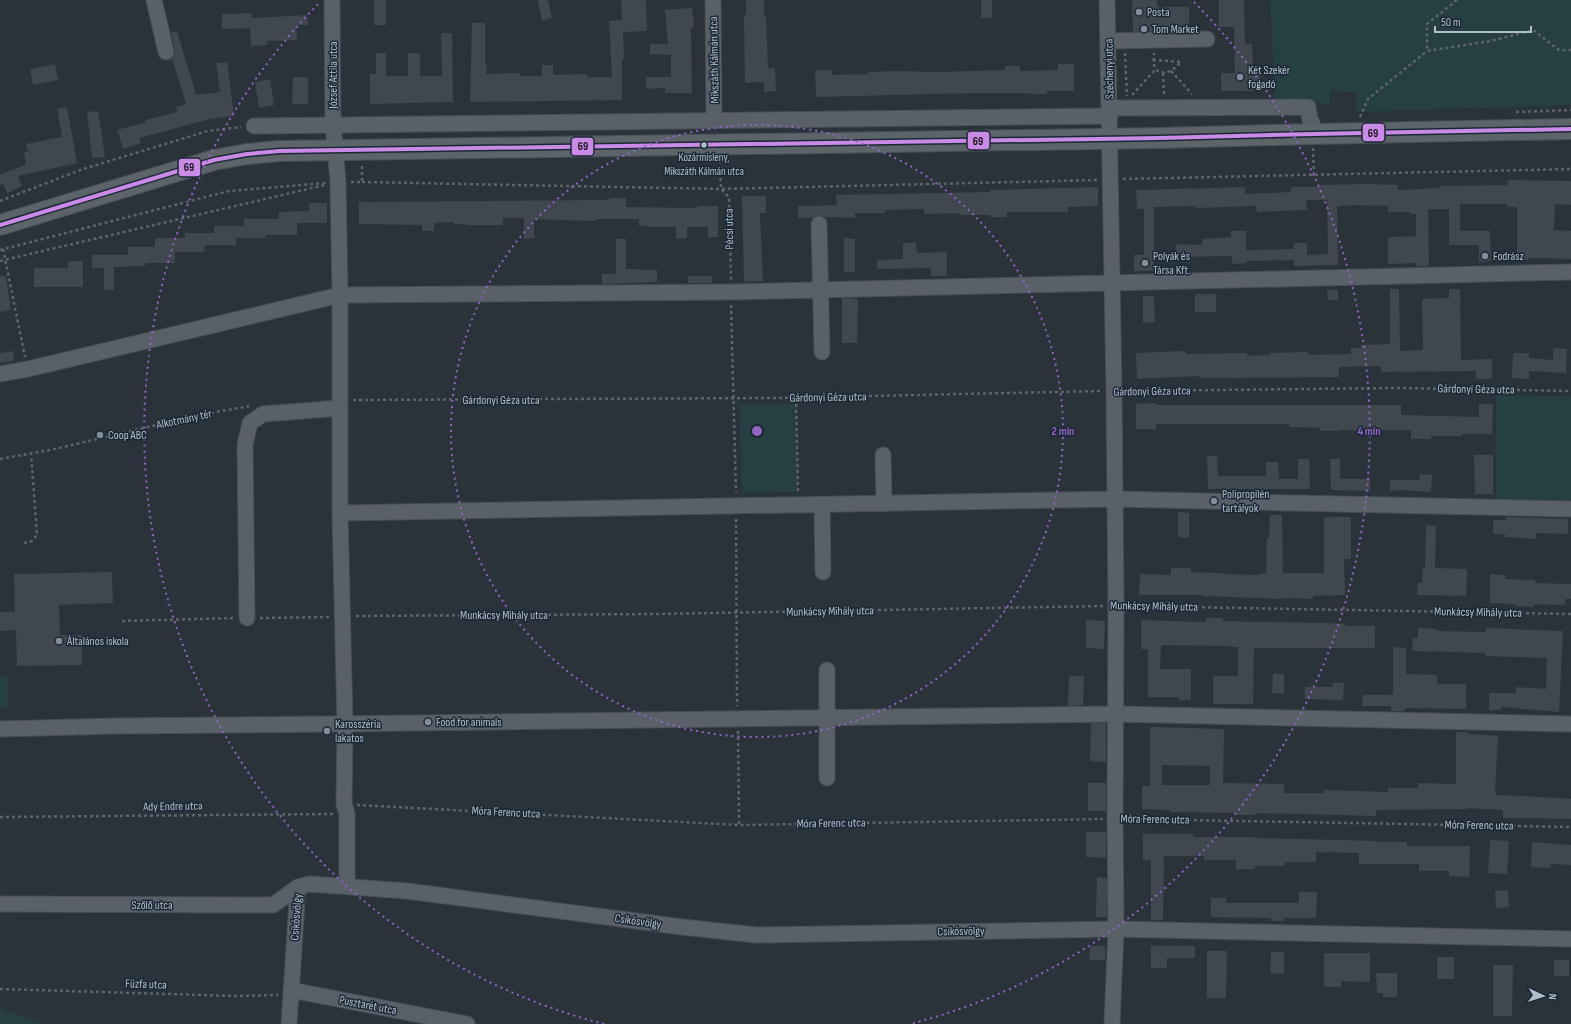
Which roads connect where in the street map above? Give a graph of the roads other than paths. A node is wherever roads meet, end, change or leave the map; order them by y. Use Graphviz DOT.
graph roads {
  1 [pos="154,0"];
  2 [pos="332,0"];
  3 [pos="713,0"];
  4 [pos="1107,0"];
  5 [pos="1207,39"];
  6 [pos="1108,41"];
  7 [pos="166,52"];
  8 [pos="1110,112"];
  9 [pos="714,120"];
  10 [pos="333,124"];
  11 [pos="254,126"];
  12 [pos="1571,129"];
  13 [pos="1313,134"];
  14 [pos="1110,139"];
  15 [pos="335,150"];
  16 [pos="819,224"];
  17 [pos="0,225"];
  18 [pos="1571,272"];
  19 [pos="1113,284"];
  20 [pos="820,290"];
  21 [pos="340,295"];
  22 [pos="822,352"];
  23 [pos="0,374"];
  24 [pos="340,404"];
  25 [pos="883,455"];
  26 [pos="1115,499"];
  27 [pos="822,504"];
  28 [pos="884,504"];
  29 [pos="1571,509"];
  30 [pos="340,513"];
  31 [pos="823,572"];
  32 [pos="247,618"];
  33 [pos="827,670"];
  34 [pos="1116,714"];
  35 [pos="828,718"];
  36 [pos="345,724"];
  37 [pos="1571,724"];
  38 [pos="0,729"];
  39 [pos="827,778"];
  40 [pos="347,886"];
  41 [pos="298,888"];
  42 [pos="0,904"];
  43 [pos="1116,929"];
  44 [pos="1571,939"];
  45 [pos="291,993"];
  46 [pos="289,1024"];
  47 [pos="467,1024"];
  48 [pos="1112,1024"];
  1 -- 7 [label="street"];
  2 -- 10 [label="street, József Attila utca"];
  3 -- 9 [label="street, Mikszáth Kálmán utca"];
  4 -- 6 [label="street, Széchenyi utca"];
  5 -- 6 [label="street"];
  6 -- 8 [label="street, Széchenyi utca"];
  8 -- 9 [label="street"];
  8 -- 13 [label="street"];
  8 -- 14 [label="street, Széchenyi utca"];
  9 -- 10 [label="street"];
  10 -- 11 [label="street"];
  10 -- 15 [label="street, József Attila utca"];
  12 -- 13 [label="main road"];
  13 -- 14 [label="main road"];
  14 -- 15 [label="main road"];
  14 -- 19 [label="street, Széchenyi utca"];
  15 -- 17 [label="main road"];
  15 -- 21 [label="street, József Attila utca"];
  16 -- 20 [label="street"];
  18 -- 19 [label="street"];
  19 -- 20 [label="street"];
  19 -- 26 [label="street, Széchenyi utca"];
  20 -- 21 [label="street"];
  20 -- 22 [label="street"];
  21 -- 23 [label="street"];
  21 -- 24 [label="street, József Attila utca"];
  24 -- 30 [label="street, József Attila utca"];
  24 -- 32 [label="street"];
  25 -- 28 [label="street"];
  26 -- 28 [label="street"];
  26 -- 29 [label="street"];
  26 -- 34 [label="street, Széchenyi utca"];
  27 -- 28 [label="street"];
  27 -- 30 [label="street"];
  27 -- 31 [label="street"];
  30 -- 36 [label="street, József Attila utca"];
  33 -- 35 [label="street"];
  34 -- 35 [label="street"];
  34 -- 37 [label="street"];
  34 -- 43 [label="street, Széchenyi utca"];
  35 -- 36 [label="street"];
  35 -- 39 [label="street"];
  36 -- 38 [label="street"];
  36 -- 40 [label="street, József Attila utca"];
  40 -- 41 [label="street, Csikósvölgy"];
  40 -- 43 [label="street, Csikósvölgy"];
  41 -- 42 [label="street, Szőlő utca"];
  41 -- 45 [label="street, Csikósvölgy"];
  43 -- 44 [label="street, Csikósvölgy"];
  43 -- 48 [label="street, Széchenyi utca"];
  45 -- 46 [label="street, Csikósvölgy"];
  45 -- 47 [label="street, Pusztarét utca"];
}
